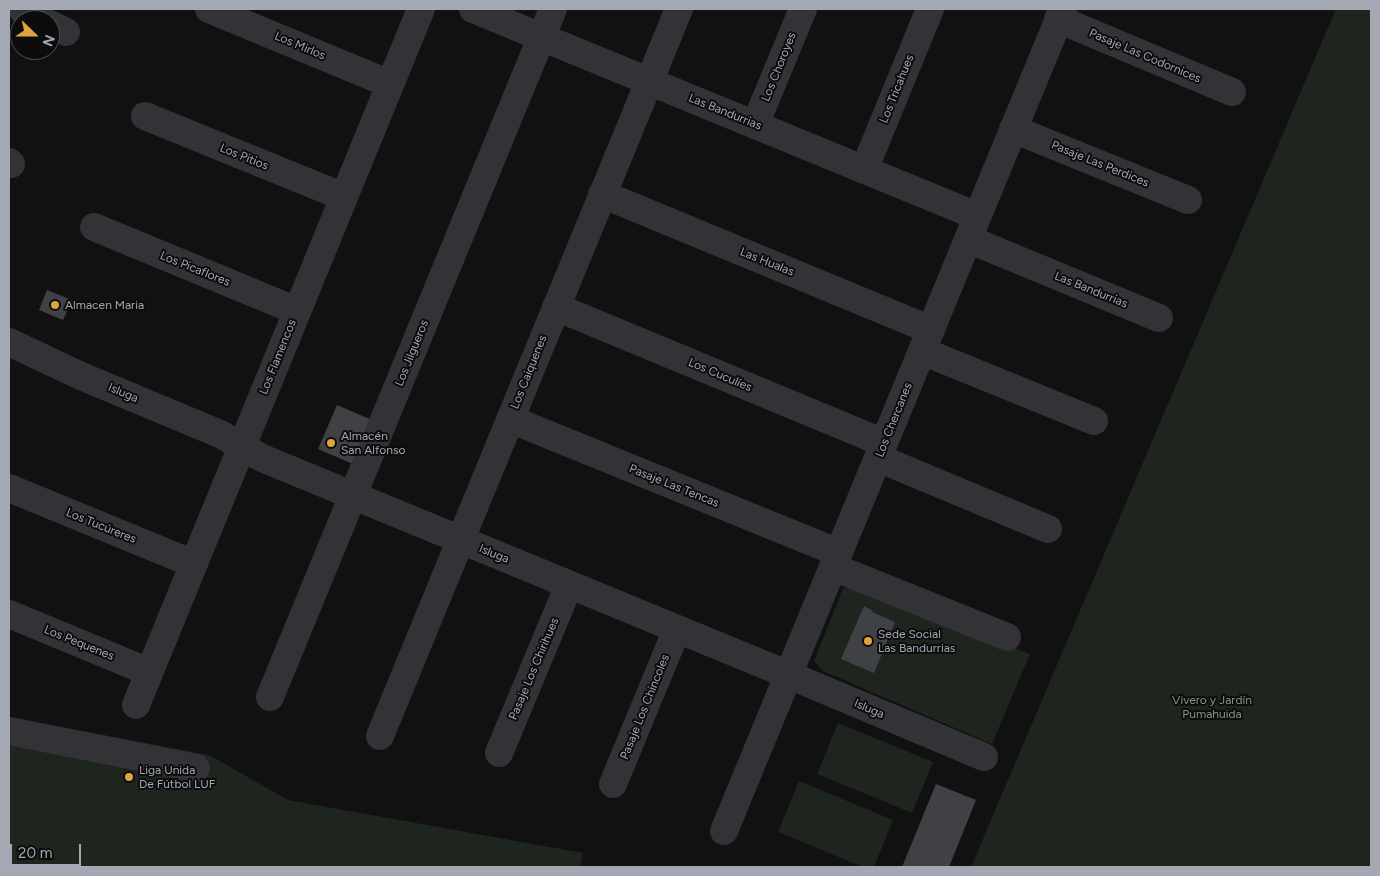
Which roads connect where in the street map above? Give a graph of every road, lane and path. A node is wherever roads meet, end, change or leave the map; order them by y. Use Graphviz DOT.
graph roads {
  1 [pos="209,9"];
  2 [pos="421,9"];
  3 [pos="473,9"];
  4 [pos="553,9"];
  5 [pos="679,9"];
  6 [pos="803,9"];
  7 [pos="930,9"];
  8 [pos="1060,14"];
  9 [pos="542,37"];
  10 [pos="649,81"];
  11 [pos="390,84"];
  12 [pos="1232,92"];
  13 [pos="145,116"];
  14 [pos="755,125"];
  15 [pos="1013,129"];
  16 [pos="864,170"];
  17 [pos="602,194"];
  18 [pos="344,198"];
  19 [pos="1188,200"];
  20 [pos="94,227"];
  21 [pos="973,228"];
  22 [pos="556,307"];
  23 [pos="297,311"];
  24 [pos="1159,318"];
  25 [pos="926,340"];
  26 [pos="9,342"];
  27 [pos="510,418"];
  28 [pos="1094,421"];
  29 [pos="242,447"];
  30 [pos="881,451"];
  31 [pos="9,488"];
  32 [pos="353,496"];
  33 [pos="1048,529"];
  34 [pos="460,540"];
  35 [pos="836,560"];
  36 [pos="194,564"];
  37 [pos="569,585"];
  38 [pos="9,614"];
  39 [pos="677,629"];
  40 [pos="1007,637"];
  41 [pos="149,672"];
  42 [pos="789,675"];
  43 [pos="270,697"];
  44 [pos="136,706"];
  45 [pos="9,731"];
  46 [pos="380,736"];
  47 [pos="499,753"];
  48 [pos="984,757"];
  49 [pos="196,768"];
  50 [pos="613,784"];
  51 [pos="724,831"];
  1 -- 11 [label="street, Los Mirlos"];
  2 -- 11 [label="street, Los Flamencos"];
  3 -- 9 [label="street, Las Bandurrias"];
  4 -- 9 [label="street, Los Jilgueros"];
  5 -- 10 [label="street, Los Caiquenes"];
  6 -- 14 [label="street, Los Choroyes"];
  7 -- 16 [label="street, Los Tricahues"];
  8 -- 12 [label="street, Pasaje Las Codornices"];
  8 -- 15 [label="street, Los Chercanes"];
  9 -- 10 [label="street, Las Bandurrias"];
  9 -- 32 [label="street, Los Jilgueros"];
  10 -- 14 [label="street, Las Bandurrias"];
  10 -- 17 [label="street, Los Caiquenes"];
  11 -- 18 [label="street, Los Flamencos"];
  13 -- 18 [label="street, Los Pitios"];
  14 -- 16 [label="street, Las Bandurrias"];
  15 -- 19 [label="street, Pasaje Las Perdices"];
  15 -- 21 [label="street, Los Chercanes"];
  16 -- 21 [label="street, Las Bandurrias"];
  17 -- 22 [label="street, Los Caiquenes"];
  17 -- 25 [label="street, Las Hualas"];
  18 -- 23 [label="street, Los Flamencos"];
  20 -- 23 [label="street, Los Picaflores"];
  21 -- 24 [label="street, Las Bandurrias"];
  21 -- 25 [label="street, Los Chercanes"];
  22 -- 27 [label="street, Los Caiquenes"];
  22 -- 30 [label="street, Los Cuculíes"];
  23 -- 29 [label="street, Los Flamencos"];
  25 -- 28 [label="street, Las Hualas"];
  25 -- 30 [label="street, Los Chercanes"];
  26 -- 29 [label="street, Isluga"];
  27 -- 34 [label="street, Los Caiquenes"];
  27 -- 35 [label="street, Pasaje Las Tencas"];
  29 -- 32 [label="street, Isluga"];
  29 -- 36 [label="street, Los Flamencos"];
  30 -- 33 [label="street, Los Cuculíes"];
  30 -- 35 [label="street, Los Chercanes"];
  31 -- 36 [label="street, Los Tucúreres"];
  32 -- 34 [label="street, Isluga"];
  32 -- 43 [label="street, Los Jilgueros"];
  34 -- 37 [label="street, Isluga"];
  34 -- 46 [label="street, Los Caiquenes"];
  35 -- 40 [label="street, Pasaje Las Tencas"];
  35 -- 42 [label="street, Los Chercanes"];
  36 -- 41 [label="street, Los Flamencos"];
  37 -- 39 [label="street, Isluga"];
  37 -- 47 [label="street, Pasaje Los Chirihues"];
  38 -- 41 [label="street, Los Pequenes"];
  39 -- 42 [label="street, Isluga"];
  39 -- 50 [label="street, Pasaje Los Chincoles"];
  41 -- 44 [label="street, Los Flamencos"];
  42 -- 48 [label="street, Isluga"];
  42 -- 51 [label="street, Los Chercanes"];
  45 -- 49 [label="street"];
}
